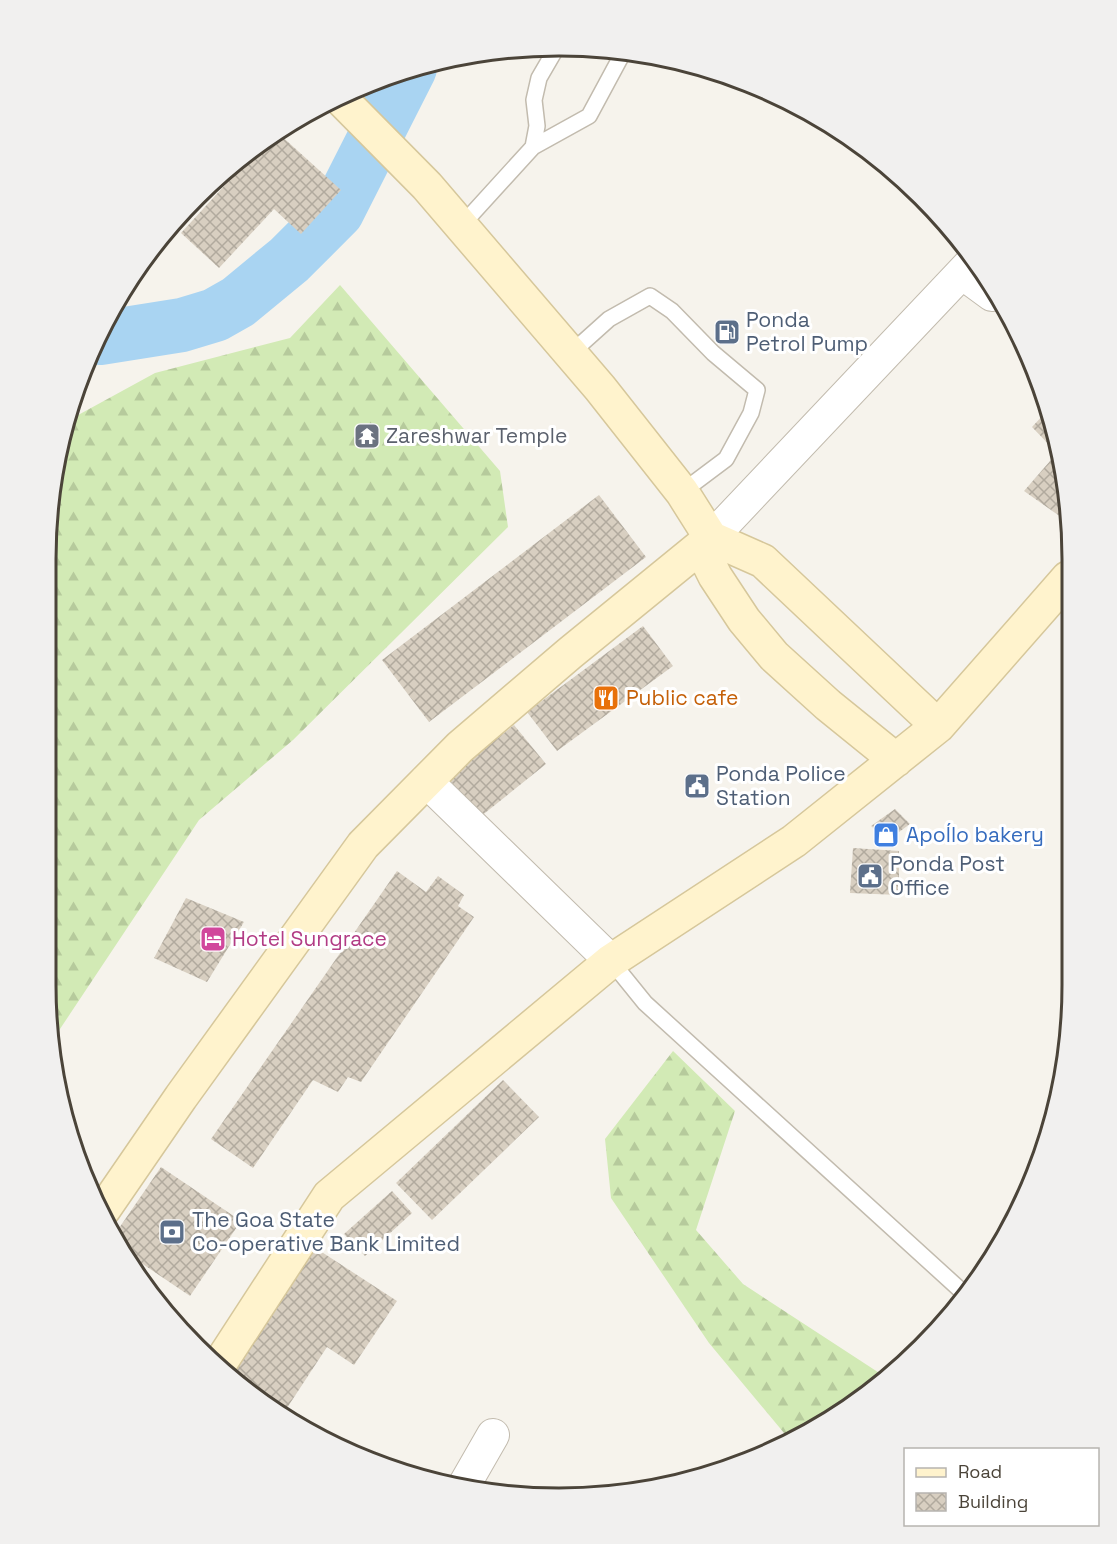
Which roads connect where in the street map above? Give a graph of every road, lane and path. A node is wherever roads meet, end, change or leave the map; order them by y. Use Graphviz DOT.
graph roads {
  1 [pos="552,56"];
  2 [pos="619,60"];
  3 [pos="345,103"];
  4 [pos="533,147"];
  5 [pos="461,226"];
  6 [pos="967,268"];
  7 [pos="570,354"];
  8 [pos="682,492"];
  9 [pos="711,538"];
  10 [pos="1062,586"];
  11 [pos="938,726"];
  12 [pos="896,760"];
  13 [pos="426,781"];
  14 [pos="611,961"];
  15 [pos="106,1206"];
  16 [pos="960,1289"];
  17 [pos="222,1359"];
  18 [pos="493,1436"];
  19 [pos="467,1480"];
  1 -- 4 [label="lane"];
  2 -- 4 [label="lane"];
  3 -- 5 [label="main road"];
  4 -- 5 [label="lane"];
  5 -- 7 [label="main road"];
  6 -- 9 [label="street"];
  7 -- 8 [label="main road"];
  7 -- 8 [label="lane"];
  8 -- 9 [label="main road"];
  9 -- 11 [label="main road"];
  9 -- 12 [label="main road"];
  9 -- 13 [label="main road"];
  10 -- 11 [label="main road"];
  11 -- 12 [label="main road"];
  12 -- 14 [label="main road"];
  13 -- 14 [label="street"];
  13 -- 15 [label="main road"];
  14 -- 16 [label="lane"];
  14 -- 17 [label="main road"];
  18 -- 19 [label="street"];
}
